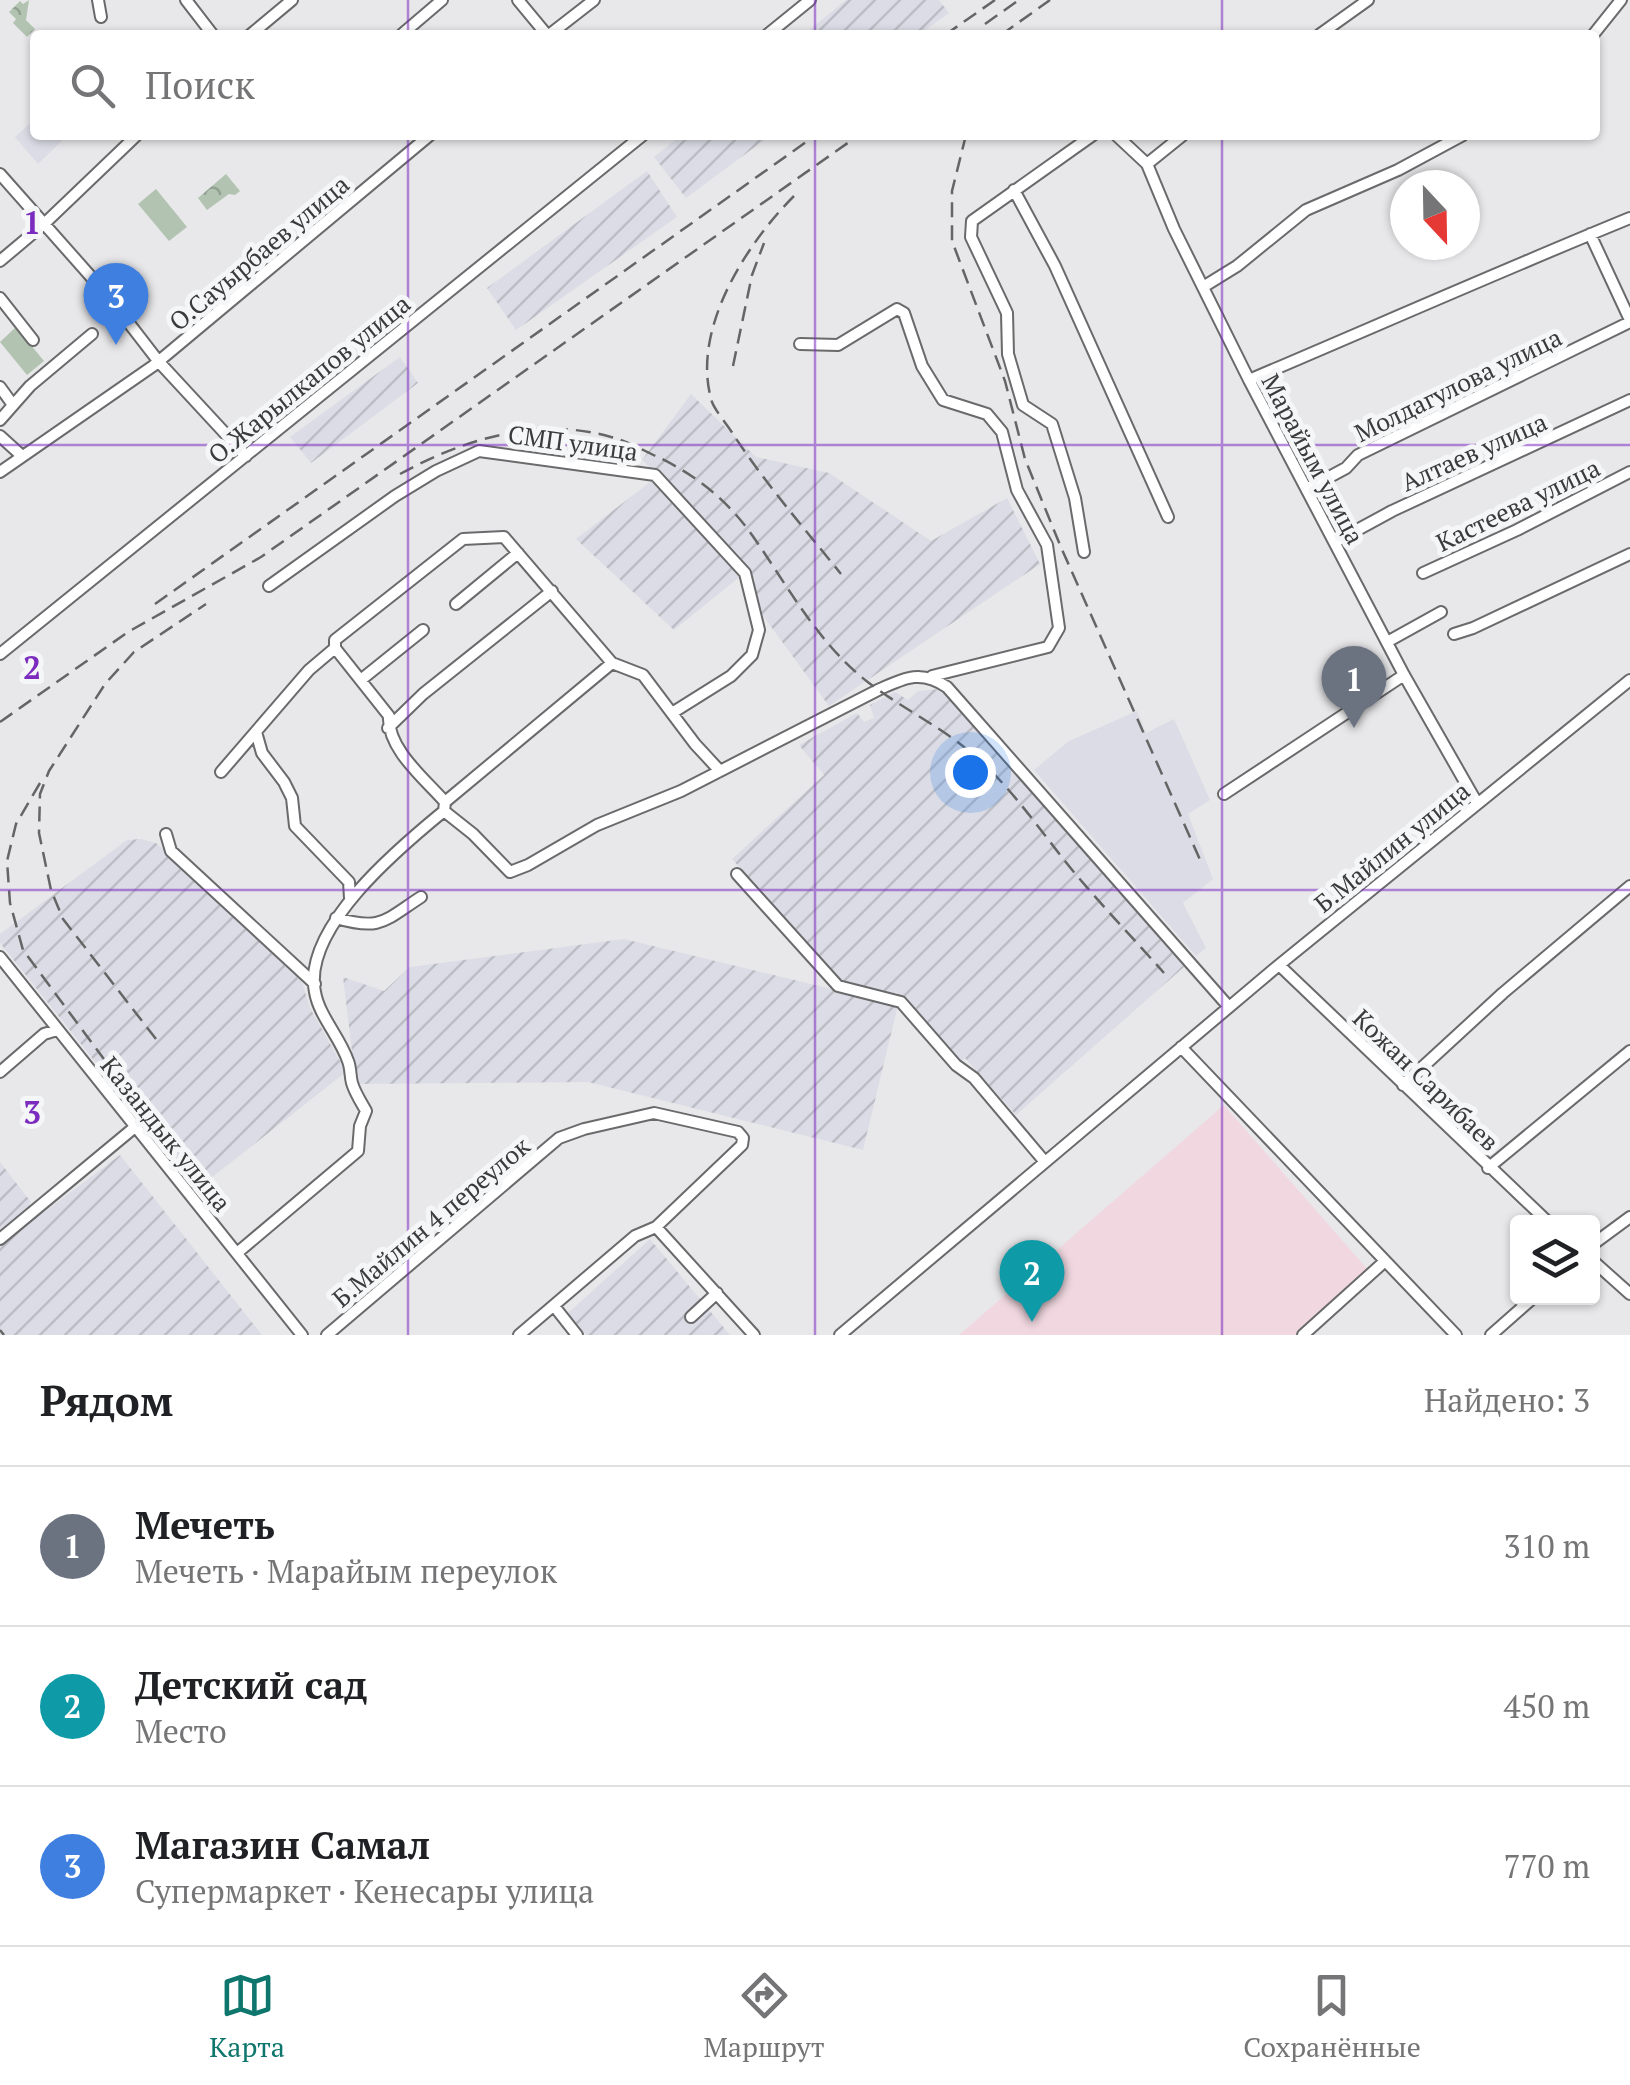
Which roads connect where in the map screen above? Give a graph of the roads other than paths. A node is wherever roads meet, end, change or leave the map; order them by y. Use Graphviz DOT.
graph roads {
  1 [pos="98,0"];
  2 [pos="186,0"];
  3 [pos="442,0"];
  4 [pos="518,0"];
  5 [pos="594,0"];
  6 [pos="810,0"];
  7 [pos="1368,0"];
  8 [pos="1621,0"];
  9 [pos="287,2"];
  10 [pos="102,17"];
  11 [pos="209,30"];
  12 [pos="256,30"];
  13 [pos="407,30"];
  14 [pos="544,30"];
  15 [pos="555,30"];
  16 [pos="773,30"];
  17 [pos="1326,30"];
  18 [pos="1597,30"];
  19 [pos="132,140"];
  20 [pos="424,140"];
  21 [pos="632,140"];
  22 [pos="1086,140"];
  23 [pos="1121,140"];
  24 [pos="1177,140"];
  25 [pos="1454,140"];
  26 [pos="1147,164"];
  27 [pos="0,174"];
  28 [pos="1014,190"];
  29 [pos="1630,218"];
  30 [pos="44,224"];
  31 [pos="1590,234"];
  32 [pos="0,261"];
  33 [pos="1203,288"];
  34 [pos="2,306"];
  35 [pos="1630,321"];
  36 [pos="92,334"];
  37 [pos="34,340"];
  38 [pos="800,344"];
  39 [pos="159,362"];
  40 [pos="1249,380"];
  41 [pos="0,387"];
  42 [pos="1630,400"];
  43 [pos="13,406"];
  44 [pos="0,420"];
  45 [pos="0,436"];
  46 [pos="22,456"];
  47 [pos="246,456"];
  48 [pos="0,472"];
  49 [pos="1630,472"];
  50 [pos="1307,489"];
  51 [pos="1168,518"];
  52 [pos="1335,542"];
  53 [pos="1084,552"];
  54 [pos="518,553"];
  55 [pos="1630,554"];
  56 [pos="1423,573"];
  57 [pos="268,586"];
  58 [pos="552,591"];
  59 [pos="456,604"];
  60 [pos="1441,612"];
  61 [pos="423,630"];
  62 [pos="1454,634"];
  63 [pos="1387,642"];
  64 [pos="335,648"];
  65 [pos="0,654"];
  66 [pos="612,663"];
  67 [pos="932,676"];
  68 [pos="1404,676"];
  69 [pos="362,680"];
  70 [pos="1630,680"];
  71 [pos="672,713"];
  72 [pos="388,728"];
  73 [pos="256,732"];
  74 [pos="720,770"];
  75 [pos="220,772"];
  76 [pos="1224,794"];
  77 [pos="1477,803"];
  78 [pos="444,807"];
  79 [pos="166,834"];
  80 [pos="737,874"];
  81 [pos="1630,886"];
  82 [pos="422,897"];
  83 [pos="350,900"];
  84 [pos="336,918"];
  85 [pos="0,957"];
  86 [pos="1278,965"];
  87 [pos="314,988"];
  88 [pos="1229,1007"];
  89 [pos="57,1030"];
  90 [pos="1181,1047"];
  91 [pos="1630,1051"];
  92 [pos="0,1072"];
  93 [pos="1404,1085"];
  94 [pos="135,1127"];
  95 [pos="1045,1162"];
  96 [pos="1488,1168"];
  97 [pos="1540,1215"];
  98 [pos="1630,1216"];
  99 [pos="656,1227"];
  100 [pos="0,1239"];
  101 [pos="1600,1239"];
  102 [pos="236,1253"];
  103 [pos="1384,1262"];
  104 [pos="1600,1267"];
  105 [pos="718,1292"];
  106 [pos="1630,1294"];
  107 [pos="1525,1305"];
  108 [pos="554,1306"];
  109 [pos="691,1317"];
  110 [pos="302,1335"];
  111 [pos="328,1335"];
  112 [pos="520,1335"];
  113 [pos="577,1335"];
  114 [pos="754,1335"];
  115 [pos="840,1335"];
  116 [pos="1302,1335"];
  117 [pos="1456,1335"];
  118 [pos="1492,1335"];
  1 -- 10 [label="street"];
  2 -- 11 [label="street"];
  3 -- 13 [label="street"];
  4 -- 14 [label="street"];
  5 -- 15 [label="street"];
  6 -- 16 [label="street"];
  7 -- 17 [label="street"];
  8 -- 18 [label="street"];
  9 -- 12 [label="street"];
  19 -- 30 [label="street"];
  20 -- 39 [label="street, О.Сауырбаев улица"];
  21 -- 47 [label="street, О.Жарылкапов улица"];
  22 -- 28 [label="street"];
  23 -- 26 [label="street, Марайым улица"];
  24 -- 26 [label="street"];
  25 -- 33 [label="street"];
  26 -- 33 [label="street, Марайым улица"];
  27 -- 30 [label="street"];
  28 -- 51 [label="street"];
  28 -- 53 [label="street"];
  29 -- 31 [label="street"];
  30 -- 32 [label="street"];
  30 -- 39 [label="street"];
  31 -- 35 [label="street"];
  31 -- 40 [label="street"];
  33 -- 40 [label="street, Марайым улица"];
  34 -- 37 [label="street"];
  35 -- 50 [label="street, Молдагулова улица"];
  36 -- 43 [label="street"];
  38 -- 67 [label="street"];
  39 -- 46 [label="street, О.Сауырбаев улица"];
  39 -- 47 [label="street"];
  40 -- 50 [label="street, Марайым улица"];
  41 -- 43 [label="street"];
  42 -- 52 [label="street, Алтаев улица"];
  43 -- 44 [label="street"];
  45 -- 46 [label="street"];
  46 -- 48 [label="street, О.Сауырбаев улица"];
  47 -- 65 [label="street, О.Жарылкапов улица"];
  49 -- 56 [label="street, Кастеева улица"];
  50 -- 52 [label="street, Марайым улица"];
  52 -- 63 [label="street, Марайым улица"];
  54 -- 58 [label="street"];
  54 -- 59 [label="street"];
  54 -- 64 [label="street"];
  55 -- 62 [label="street"];
  57 -- 71 [label="street, СМП улица"];
  58 -- 66 [label="street"];
  58 -- 72 [label="street"];
  60 -- 63 [label="street"];
  61 -- 69 [label="street"];
  63 -- 68 [label="street, Марайым улица"];
  64 -- 69 [label="street"];
  64 -- 73 [label="street"];
  66 -- 71 [label="street"];
  66 -- 78 [label="street"];
  67 -- 74 [label="street"];
  67 -- 88 [label="street"];
  68 -- 76 [label="street"];
  68 -- 77 [label="street, Марайым улица"];
  69 -- 72 [label="street"];
  70 -- 77 [label="street, Б.Майлин улица"];
  71 -- 74 [label="street"];
  72 -- 78 [label="street"];
  73 -- 75 [label="street"];
  73 -- 83 [label="street"];
  74 -- 78 [label="street"];
  77 -- 86 [label="street, Б.Майлин улица"];
  78 -- 83 [label="street"];
  79 -- 87 [label="street"];
  80 -- 95 [label="street"];
  81 -- 93 [label="street"];
  82 -- 84 [label="street"];
  83 -- 84 [label="street"];
  84 -- 87 [label="street"];
  85 -- 89 [label="street, Казандык улица"];
  86 -- 88 [label="street, Б.Майлин улица"];
  86 -- 93 [label="street, Кожан Сарибаев"];
  87 -- 102 [label="street"];
  88 -- 90 [label="street, Б.Майлин улица"];
  89 -- 92 [label="street"];
  89 -- 94 [label="street, Казандык улица"];
  90 -- 95 [label="street, Б.Майлин улица"];
  90 -- 103 [label="street"];
  91 -- 96 [label="street"];
  93 -- 96 [label="street, Кожан Сарибаев"];
  94 -- 100 [label="street"];
  94 -- 102 [label="street, Казандык улица"];
  95 -- 115 [label="street, Б.Майлин улица"];
  96 -- 97 [label="street, Кожан Сарибаев"];
  98 -- 101 [label="street"];
  99 -- 105 [label="street"];
  99 -- 108 [label="street"];
  99 -- 111 [label="street, Б.Майлин 4 переулок"];
  102 -- 110 [label="street, Казандык улица"];
  103 -- 116 [label="street"];
  103 -- 117 [label="street"];
  104 -- 106 [label="street"];
  105 -- 109 [label="street"];
  105 -- 114 [label="street"];
  107 -- 118 [label="street"];
  108 -- 112 [label="street"];
  108 -- 113 [label="street"];
}
